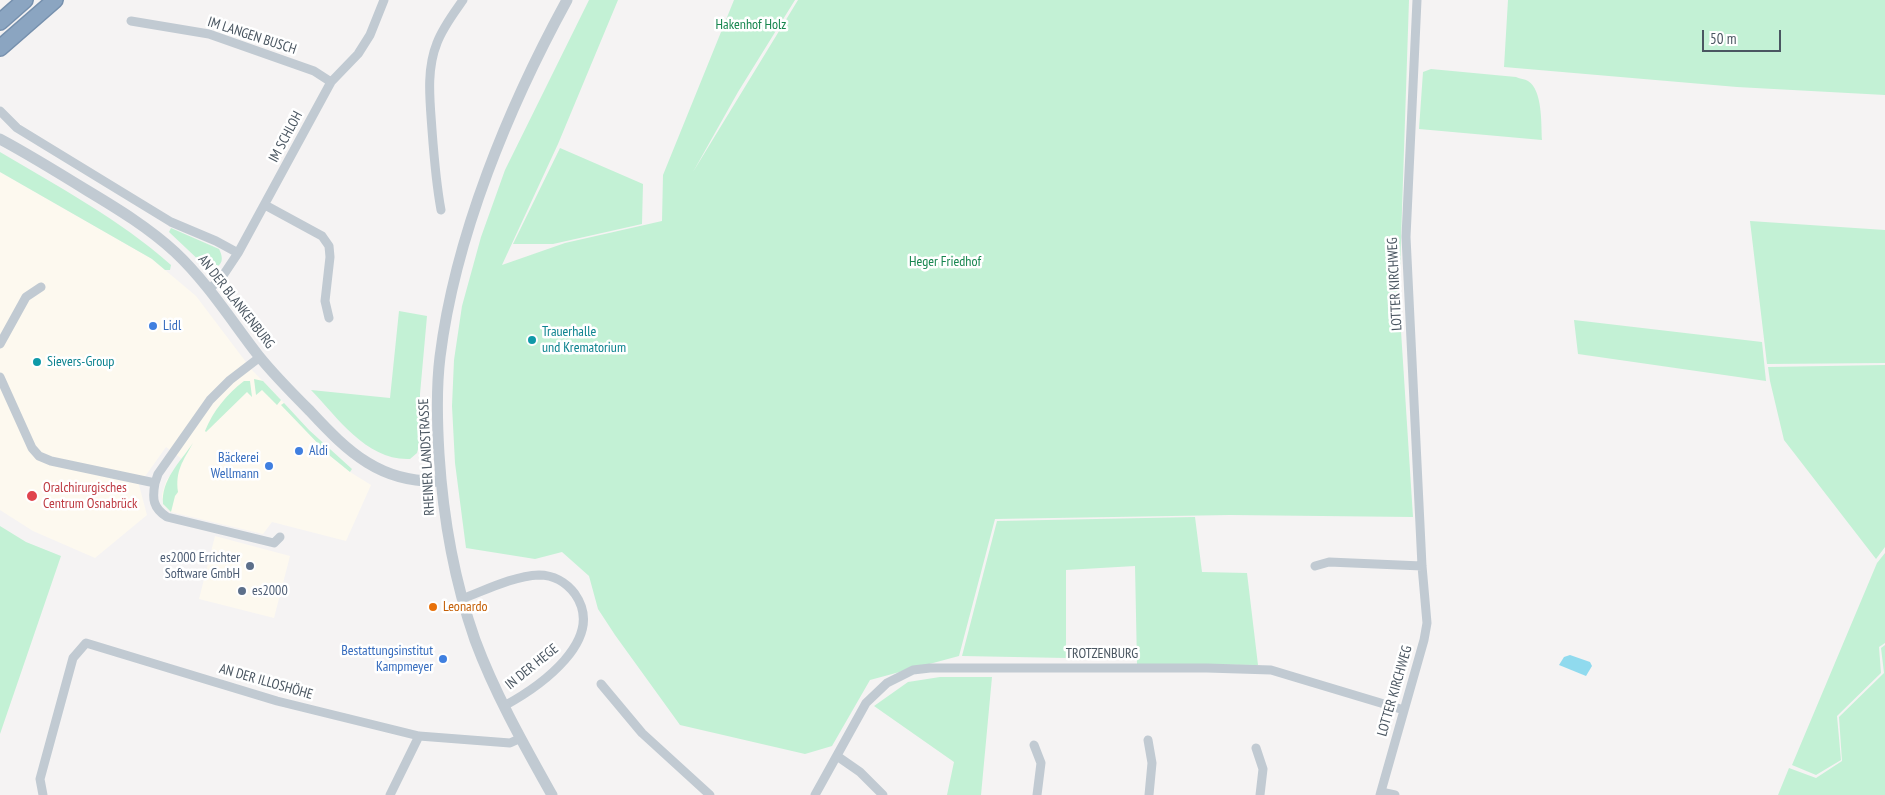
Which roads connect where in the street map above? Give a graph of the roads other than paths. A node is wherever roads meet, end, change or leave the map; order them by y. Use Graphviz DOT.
graph roads {
  1 [pos="26,0"];
  2 [pos="55,0"];
  3 [pos="384,0"];
  4 [pos="463,0"];
  5 [pos="567,0"];
  6 [pos="1417,0"];
  7 [pos="131,21"];
  8 [pos="0,22"];
  9 [pos="0,48"];
  10 [pos="331,82"];
  11 [pos="0,111"];
  12 [pos="0,139"];
  13 [pos="265,205"];
  14 [pos="441,210"];
  15 [pos="238,253"];
  16 [pos="41,287"];
  17 [pos="209,290"];
  18 [pos="329,318"];
  19 [pos="0,344"];
  20 [pos="260,357"];
  21 [pos="0,376"];
  22 [pos="441,481"];
  23 [pos="155,483"];
  24 [pos="280,537"];
  25 [pos="1316,566"];
  26 [pos="1422,566"];
  27 [pos="462,599"];
  28 [pos="601,684"];
  29 [pos="504,706"];
  30 [pos="1404,710"];
  31 [pos="419,736"];
  32 [pos="521,738"];
  33 [pos="1148,740"];
  34 [pos="1034,745"];
  35 [pos="1256,748"];
  36 [pos="837,756"];
  37 [pos="1380,793"];
  38 [pos="43,795"];
  39 [pos="390,795"];
  40 [pos="552,795"];
  41 [pos="710,795"];
  42 [pos="815,795"];
  43 [pos="883,795"];
  44 [pos="1038,795"];
  45 [pos="1148,795"];
  46 [pos="1260,795"];
  47 [pos="1395,795"];
  1 -- 8 [label="highway"];
  2 -- 9 [label="highway"];
  3 -- 10 [label="street, IM SCHLOH"];
  4 -- 14 [label="street"];
  5 -- 22 [label="street, RHEINER LANDSTRASSE"];
  6 -- 26 [label="street, LOTTER KIRCHWEG"];
  7 -- 10 [label="street, IM LANGEN BUSCH"];
  10 -- 13 [label="street, IM SCHLOH"];
  11 -- 15 [label="street, AN DER BLANKENBURG"];
  12 -- 17 [label="street, AN DER BLANKENBURG"];
  13 -- 15 [label="street, IM SCHLOH"];
  13 -- 18 [label="street"];
  15 -- 17 [label="street, IM SCHLOH"];
  16 -- 19 [label="street"];
  17 -- 20 [label="street, AN DER BLANKENBURG"];
  20 -- 22 [label="street, AN DER BLANKENBURG"];
  20 -- 23 [label="street"];
  21 -- 23 [label="street"];
  22 -- 27 [label="street, RHEINER LANDSTRASSE"];
  23 -- 24 [label="street"];
  25 -- 26 [label="street"];
  26 -- 30 [label="street, LOTTER KIRCHWEG"];
  27 -- 29 [label="street, RHEINER LANDSTRASSE"];
  27 -- 29 [label="street, IN DER HEGE"];
  28 -- 41 [label="street"];
  29 -- 32 [label="street, RHEINER LANDSTRASSE"];
  30 -- 36 [label="street, TROTZENBURG"];
  30 -- 37 [label="street, LOTTER KIRCHWEG"];
  31 -- 32 [label="street, AN DER ILLOSHÖHE"];
  31 -- 38 [label="street, AN DER ILLOSHÖHE"];
  31 -- 39 [label="street"];
  32 -- 40 [label="street, RHEINER LANDSTRASSE"];
  33 -- 45 [label="street"];
  34 -- 44 [label="street"];
  35 -- 46 [label="street"];
  36 -- 42 [label="street, TROTZENBURG"];
  36 -- 43 [label="street"];
  37 -- 47 [label="street, LOTTER KIRCHWEG"];
}
